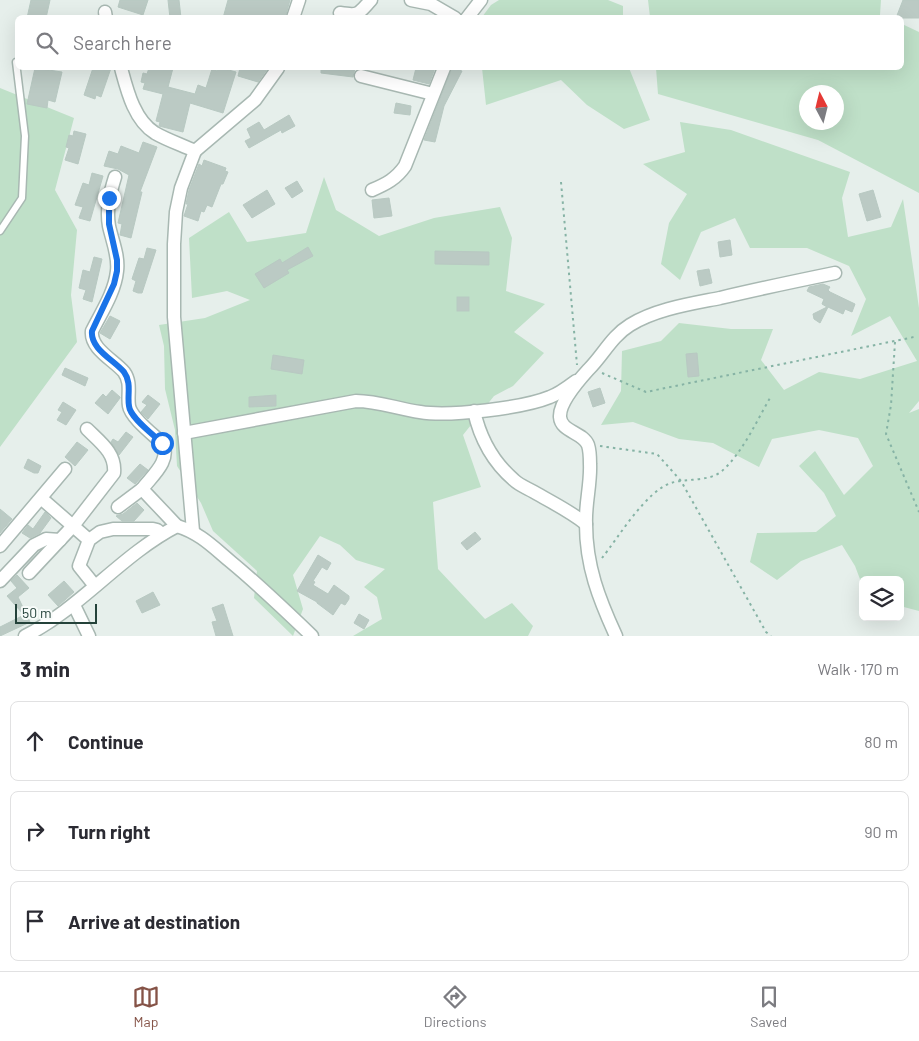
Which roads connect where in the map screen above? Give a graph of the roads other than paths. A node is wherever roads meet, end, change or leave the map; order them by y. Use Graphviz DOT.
graph roads {
  1 [pos="299,0"];
  2 [pos="371,0"];
  3 [pos="411,0"];
  4 [pos="481,0"];
  5 [pos="340,13"];
  6 [pos="295,15"];
  7 [pos="450,15"];
  8 [pos="469,15"];
  9 [pos="17,70"];
  10 [pos="122,70"];
  11 [pos="277,70"];
  12 [pos="443,70"];
  13 [pos="361,76"];
  14 [pos="433,94"];
  15 [pos="195,151"];
  16 [pos="115,177"];
  17 [pos="372,190"];
  18 [pos="0,230"];
  19 [pos="834,273"];
  20 [pos="578,380"];
  21 [pos="474,411"];
  22 [pos="87,429"];
  23 [pos="184,433"];
  24 [pos="65,469"];
  25 [pos="142,489"];
  26 [pos="42,498"];
  27 [pos="118,507"];
  28 [pos="586,524"];
  29 [pos="73,526"];
  30 [pos="177,526"];
  31 [pos="193,531"];
  32 [pos="162,534"];
  33 [pos="60,540"];
  34 [pos="89,540"];
  35 [pos="0,546"];
  36 [pos="29,573"];
  37 [pos="0,581"];
  38 [pos="95,586"];
  39 [pos="74,605"];
  40 [pos="25,636"];
  41 [pos="89,636"];
  42 [pos="312,636"];
  43 [pos="616,636"];
  1 -- 6 [label="street"];
  2 -- 5 [label="street"];
  3 -- 7 [label="street"];
  4 -- 8 [label="street"];
  9 -- 18 [label="lane"];
  10 -- 15 [label="street"];
  11 -- 15 [label="street"];
  12 -- 14 [label="street"];
  13 -- 14 [label="street"];
  14 -- 17 [label="street"];
  15 -- 23 [label="street"];
  16 -- 25 [label="street"];
  19 -- 20 [label="street"];
  20 -- 21 [label="street"];
  20 -- 28 [label="street"];
  21 -- 23 [label="street"];
  21 -- 28 [label="street"];
  22 -- 29 [label="street"];
  23 -- 31 [label="street"];
  24 -- 26 [label="street"];
  25 -- 27 [label="street"];
  25 -- 30 [label="street"];
  26 -- 29 [label="street"];
  26 -- 35 [label="street"];
  28 -- 43 [label="street"];
  29 -- 33 [label="street"];
  29 -- 34 [label="street"];
  30 -- 31 [label="street"];
  30 -- 32 [label="street"];
  31 -- 42 [label="street"];
  32 -- 34 [label="street"];
  32 -- 38 [label="street"];
  33 -- 36 [label="street"];
  33 -- 37 [label="street"];
  34 -- 38 [label="street"];
  38 -- 39 [label="street"];
  39 -- 40 [label="street"];
  39 -- 41 [label="street"];
}
